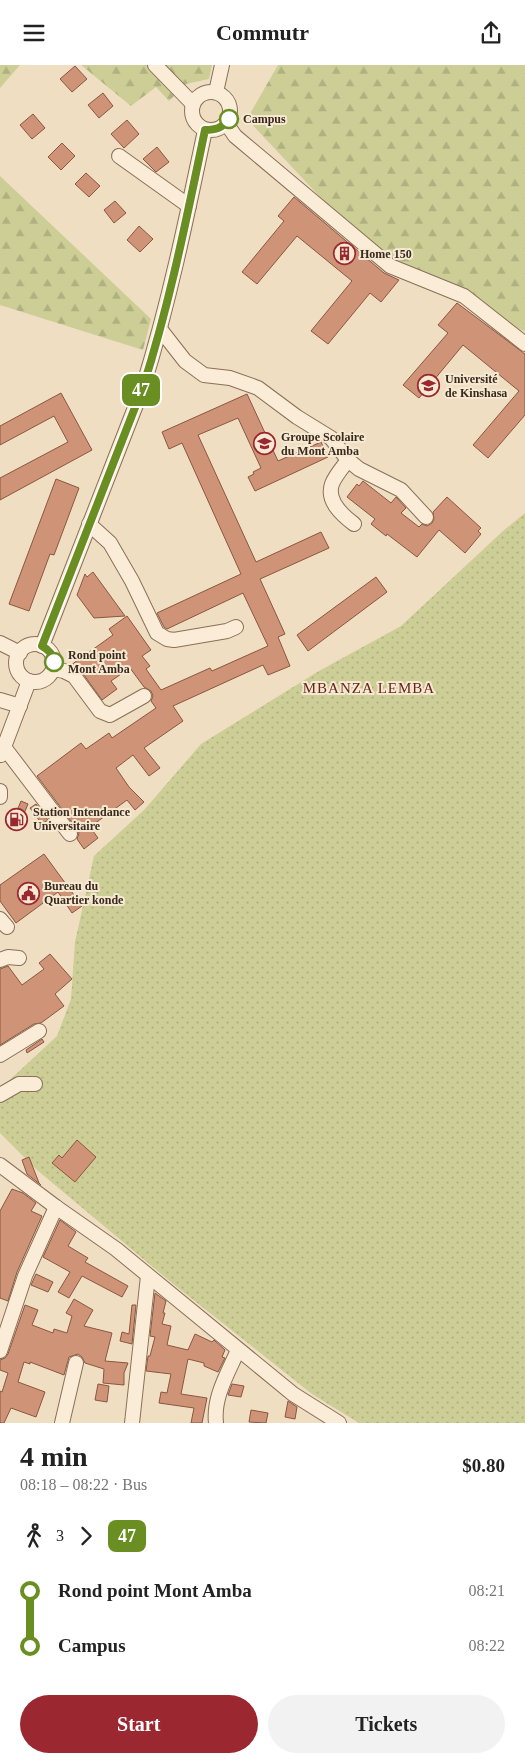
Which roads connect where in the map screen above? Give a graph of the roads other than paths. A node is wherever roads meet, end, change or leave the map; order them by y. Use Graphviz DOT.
graph roads {
  1 [pos="155,65"];
  2 [pos="222,65"];
  3 [pos="216,92"];
  4 [pos="193,103"];
  5 [pos="226,123"];
  6 [pos="205,130"];
  7 [pos="119,157"];
  8 [pos="189,206"];
  9 [pos="160,329"];
  10 [pos="525,344"];
  11 [pos="348,460"];
  12 [pos="426,517"];
  13 [pos="89,524"];
  14 [pos="354,524"];
  15 [pos="236,627"];
  16 [pos="0,643"];
  17 [pos="42,646"];
  18 [pos="20,653"];
  19 [pos="53,669"];
  20 [pos="29,681"];
  21 [pos="144,697"];
  22 [pos="0,700"];
  23 [pos="20,706"];
  24 [pos="2,752"];
  25 [pos="0,791"];
  26 [pos="0,797"];
  27 [pos="70,834"];
  28 [pos="19,958"];
  29 [pos="0,960"];
  30 [pos="39,1031"];
  31 [pos="0,1055"];
  32 [pos="35,1084"];
  33 [pos="0,1095"];
  34 [pos="0,1165"];
  35 [pos="56,1207"];
  36 [pos="148,1276"];
  37 [pos="238,1350"];
  38 [pos="0,1351"];
  39 [pos="76,1363"];
  40 [pos="62,1423"];
  41 [pos="132,1423"];
  42 [pos="216,1423"];
  43 [pos="339,1423"];
  1 -- 4 [label="street"];
  2 -- 3 [label="street"];
  3 -- 4 [label="street"];
  3 -- 5 [label="street"];
  4 -- 6 [label="street"];
  5 -- 6 [label="street"];
  5 -- 10 [label="street"];
  6 -- 8 [label="street"];
  7 -- 8 [label="street"];
  8 -- 9 [label="street"];
  9 -- 11 [label="street"];
  9 -- 13 [label="street"];
  11 -- 12 [label="street"];
  11 -- 14 [label="street"];
  13 -- 15 [label="street"];
  13 -- 17 [label="street"];
  16 -- 18 [label="street"];
  17 -- 18 [label="street"];
  17 -- 19 [label="street"];
  18 -- 20 [label="street"];
  19 -- 20 [label="street"];
  19 -- 21 [label="street"];
  20 -- 23 [label="street"];
  22 -- 23 [label="street"];
  23 -- 24 [label="street"];
  24 -- 27 [label="street"];
  25 -- 26 [label="street"];
  28 -- 29 [label="street"];
  30 -- 31 [label="street"];
  32 -- 33 [label="street"];
  34 -- 35 [label="street"];
  35 -- 36 [label="street"];
  35 -- 38 [label="street"];
  36 -- 37 [label="street"];
  36 -- 41 [label="street"];
  37 -- 42 [label="street"];
  37 -- 43 [label="street"];
  39 -- 40 [label="street"];
}
